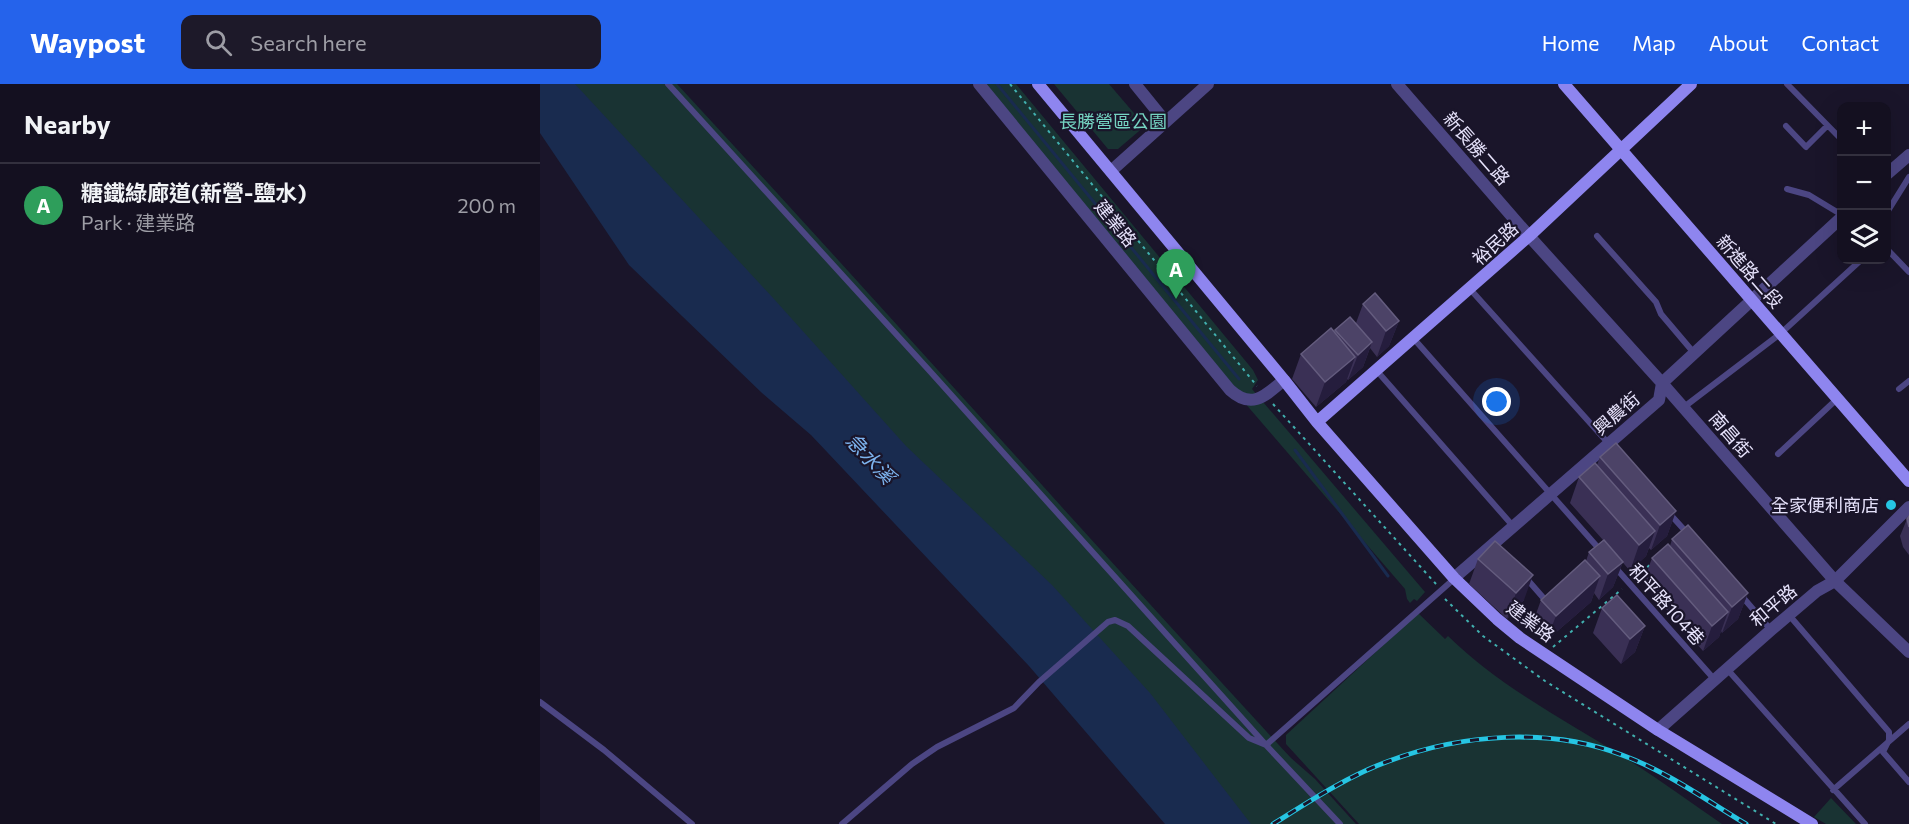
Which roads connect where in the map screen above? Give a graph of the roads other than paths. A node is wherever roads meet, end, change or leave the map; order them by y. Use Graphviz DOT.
graph roads {
  1 [pos="668,84"];
  2 [pos="979,84"];
  3 [pos="1038,84"];
  4 [pos="1135,84"];
  5 [pos="1208,84"];
  6 [pos="1397,84"];
  7 [pos="1564,84"];
  8 [pos="1691,84"];
  9 [pos="1787,84"];
  10 [pos="1166,121"];
  11 [pos="1786,126"];
  12 [pos="1827,126"];
  13 [pos="1837,135"];
  14 [pos="1621,150"];
  15 [pos="1909,155"];
  16 [pos="1111,171"];
  17 [pos="1891,172"];
  18 [pos="1909,177"];
  19 [pos="1787,189"];
  20 [pos="1889,210"];
  21 [pos="1837,213"];
  22 [pos="1837,221"];
  23 [pos="1529,236"];
  24 [pos="1597,236"];
  25 [pos="1891,252"];
  26 [pos="1857,264"];
  27 [pos="1909,272"];
  28 [pos="1470,289"];
  29 [pos="1751,300"];
  30 [pos="1780,334"];
  31 [pos="1414,339"];
  32 [pos="1694,353"];
  33 [pos="1377,371"];
  34 [pos="1284,381"];
  35 [pos="1909,381"];
  36 [pos="1662,383"];
  37 [pos="1899,389"];
  38 [pos="1837,399"];
  39 [pos="1683,407"];
  40 [pos="1317,422"];
  41 [pos="1613,448"];
  42 [pos="1778,454"];
  43 [pos="1909,481"];
  44 [pos="1551,494"];
  45 [pos="1663,506"];
  46 [pos="1909,507"];
  47 [pos="1513,526"];
  48 [pos="1694,541"];
  49 [pos="1518,569"];
  50 [pos="1454,578"];
  51 [pos="1835,581"];
  52 [pos="1733,585"];
  53 [pos="1549,605"];
  54 [pos="1789,615"];
  55 [pos="1772,630"];
  56 [pos="1909,652"];
  57 [pos="1727,669"];
  58 [pos="1715,680"];
  59 [pos="540,702"];
  60 [pos="1909,724"];
  61 [pos="1658,730"];
  62 [pos="1889,740"];
  63 [pos="1266,745"];
  64 [pos="1909,782"];
  65 [pos="1833,790"];
  66 [pos="692,824"];
  67 [pos="842,824"];
  68 [pos="1340,824"];
  69 [pos="1812,824"];
  70 [pos="1865,824"];
  1 -- 63 [label="lane"];
  2 -- 34 [label="street, 建業路"];
  3 -- 16 [label="street, 建業路"];
  4 -- 10 [label="street"];
  5 -- 10 [label="street"];
  6 -- 23 [label="street, 新長勝二路"];
  7 -- 14 [label="street, 新進路二段"];
  8 -- 14 [label="street, 裕民路"];
  9 -- 12 [label="lane"];
  10 -- 16 [label="street"];
  11 -- 12 [label="lane"];
  12 -- 13 [label="lane"];
  14 -- 23 [label="street, 裕民路"];
  14 -- 29 [label="street, 新進路二段"];
  15 -- 17 [label="street"];
  16 -- 34 [label="street, 建業路"];
  18 -- 20 [label="lane"];
  19 -- 21 [label="lane"];
  22 -- 29 [label="street, 興農街"];
  23 -- 28 [label="street, 裕民路"];
  23 -- 36 [label="street, 南昌街"];
  24 -- 32 [label="lane"];
  25 -- 27 [label="lane"];
  26 -- 30 [label="lane"];
  28 -- 31 [label="street, 裕民路"];
  28 -- 41 [label="lane"];
  29 -- 30 [label="street, 新進路二段"];
  29 -- 32 [label="street, 興農街"];
  30 -- 38 [label="street, 新進路二段"];
  30 -- 39 [label="lane"];
  31 -- 33 [label="street, 裕民路"];
  31 -- 44 [label="lane, 和平路104巷"];
  32 -- 36 [label="street, 興農街"];
  33 -- 40 [label="street, 裕民路"];
  33 -- 47 [label="lane"];
  34 -- 40 [label="street, 建業路"];
  35 -- 37 [label="lane"];
  36 -- 39 [label="street, 南昌街"];
  36 -- 41 [label="street, 興農街"];
  38 -- 42 [label="lane"];
  38 -- 43 [label="street, 新進路二段"];
  39 -- 51 [label="street, 南昌街"];
  40 -- 50 [label="street, 建業路"];
  41 -- 44 [label="street, 興農街"];
  44 -- 47 [label="street, 興農街"];
  44 -- 58 [label="lane, 和平路104巷"];
  45 -- 48 [label="lane"];
  46 -- 51 [label="street, 和平路"];
  47 -- 50 [label="street, 興農街"];
  49 -- 53 [label="lane"];
  50 -- 61 [label="street, 建業路"];
  50 -- 63 [label="lane"];
  51 -- 54 [label="street, 和平路"];
  51 -- 56 [label="street, 南昌街"];
  52 -- 55 [label="lane"];
  54 -- 55 [label="street, 和平路"];
  54 -- 62 [label="lane"];
  55 -- 57 [label="street, 和平路"];
  57 -- 58 [label="street, 和平路"];
  57 -- 65 [label="lane"];
  58 -- 61 [label="street, 和平路"];
  59 -- 66 [label="lane"];
  60 -- 62 [label="lane"];
  61 -- 69 [label="street, 建業路"];
  62 -- 64 [label="lane"];
  62 -- 65 [label="lane"];
  63 -- 67 [label="lane"];
  63 -- 68 [label="lane"];
  65 -- 70 [label="lane"];
}
